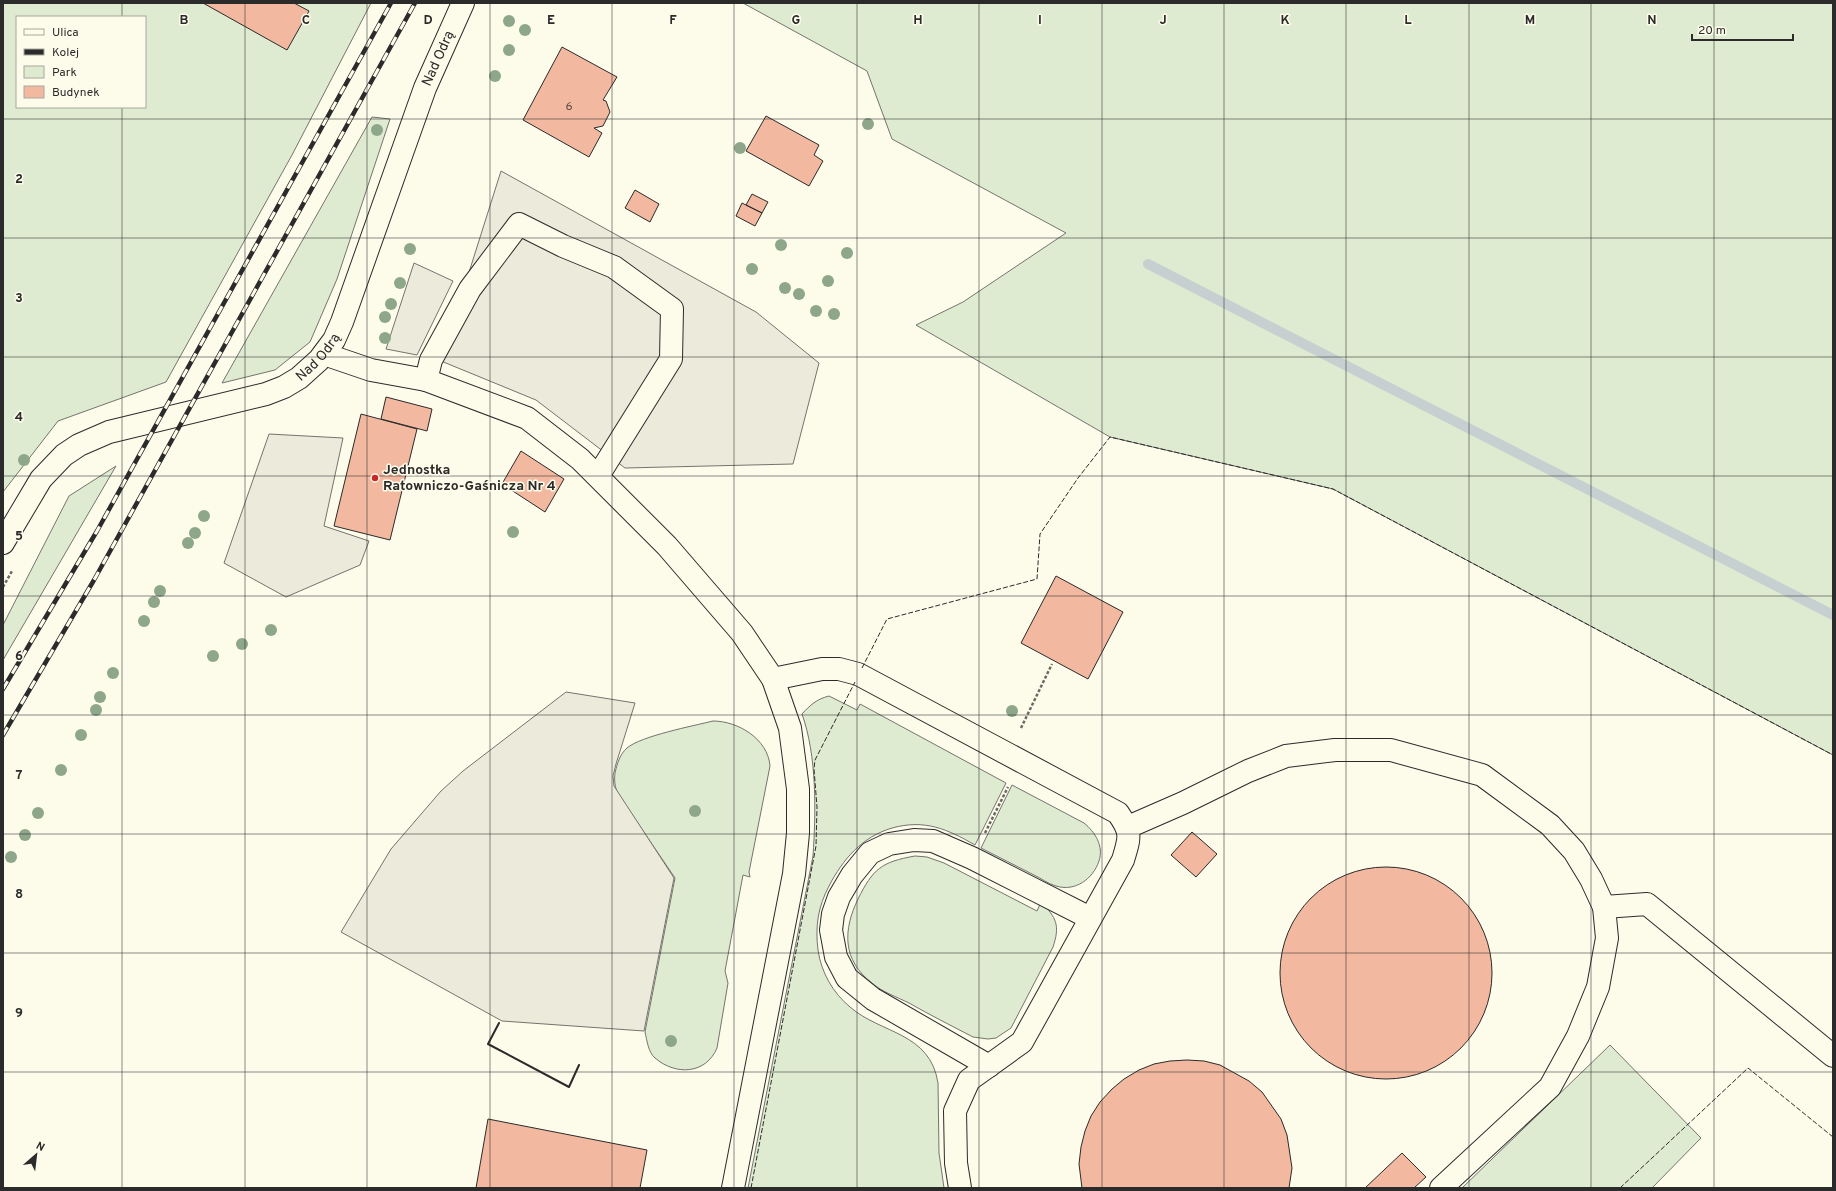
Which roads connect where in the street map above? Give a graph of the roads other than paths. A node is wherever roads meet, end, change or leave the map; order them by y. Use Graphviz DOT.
graph roads {
  1 [pos="463,3"];
  2 [pos="324,354"];
  3 [pos="426,380"];
  4 [pos="598,476"];
  5 [pos="3,544"];
  6 [pos="773,679"];
  7 [pos="1128,827"];
  8 [pos="1604,907"];
  9 [pos="1090,918"];
  10 [pos="1833,1056"];
  11 [pos="989,1066"];
  12 [pos="733,1188"];
  13 [pos="960,1188"];
  14 [pos="1441,1188"];
  1 -- 2 [label="street, Nad Odrą"];
  2 -- 3 [label="street"];
  2 -- 5 [label="street, Nad Odrą"];
  3 -- 4 [label="street"];
  3 -- 4 [label="street"];
  4 -- 6 [label="street"];
  6 -- 7 [label="street"];
  6 -- 12 [label="street"];
  7 -- 8 [label="street"];
  7 -- 9 [label="street"];
  8 -- 10 [label="street"];
  8 -- 14 [label="street"];
  9 -- 11 [label="street"];
  9 -- 11 [label="street"];
  11 -- 13 [label="street"];
}
